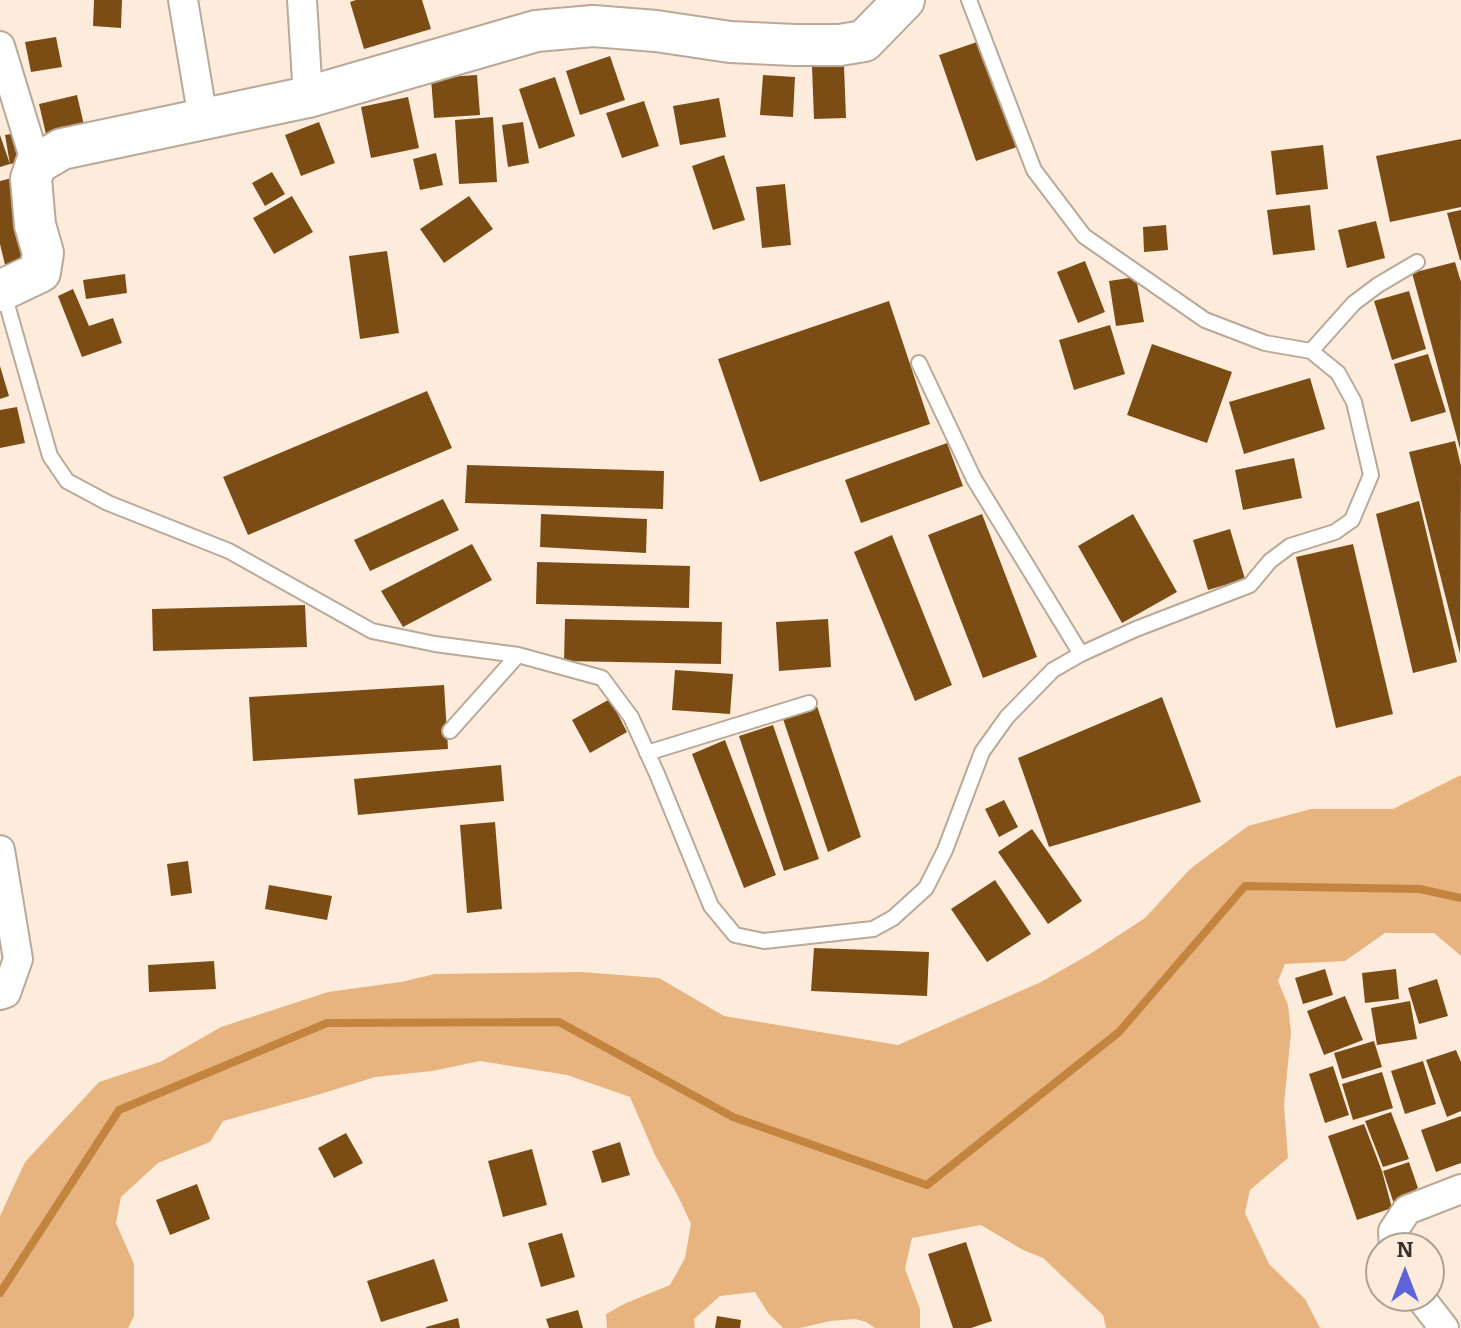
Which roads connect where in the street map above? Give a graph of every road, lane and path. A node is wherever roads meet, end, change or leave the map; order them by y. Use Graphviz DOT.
graph roads {
  1 [pos="183,0"];
  2 [pos="302,0"];
  3 [pos="904,0"];
  4 [pos="969,0"];
  5 [pos="0,46"];
  6 [pos="308,97"];
  7 [pos="203,119"];
  8 [pos="36,164"];
  9 [pos="1417,262"];
  10 [pos="1,290"];
  11 [pos="1311,351"];
  12 [pos="919,363"];
  13 [pos="1081,654"];
  14 [pos="518,655"];
  15 [pos="809,703"];
  16 [pos="450,731"];
  17 [pos="647,753"];
  18 [pos="0,850"];
  19 [pos="0,995"];
  20 [pos="1461,1189"];
  21 [pos="1393,1232"];
  22 [pos="1432,1312"];
  23 [pos="1444,1328"];
  1 -- 7 [label="street"];
  2 -- 6 [label="street"];
  3 -- 6 [label="street"];
  4 -- 11 [label="lane"];
  5 -- 8 [label="street"];
  6 -- 7 [label="street"];
  7 -- 8 [label="street"];
  8 -- 10 [label="street"];
  9 -- 11 [label="lane"];
  10 -- 14 [label="lane"];
  11 -- 13 [label="lane"];
  12 -- 13 [label="lane"];
  13 -- 17 [label="lane"];
  14 -- 16 [label="lane"];
  14 -- 17 [label="lane"];
  15 -- 17 [label="lane"];
  18 -- 19 [label="street"];
  20 -- 21 [label="street"];
  22 -- 23 [label="street"];
}
